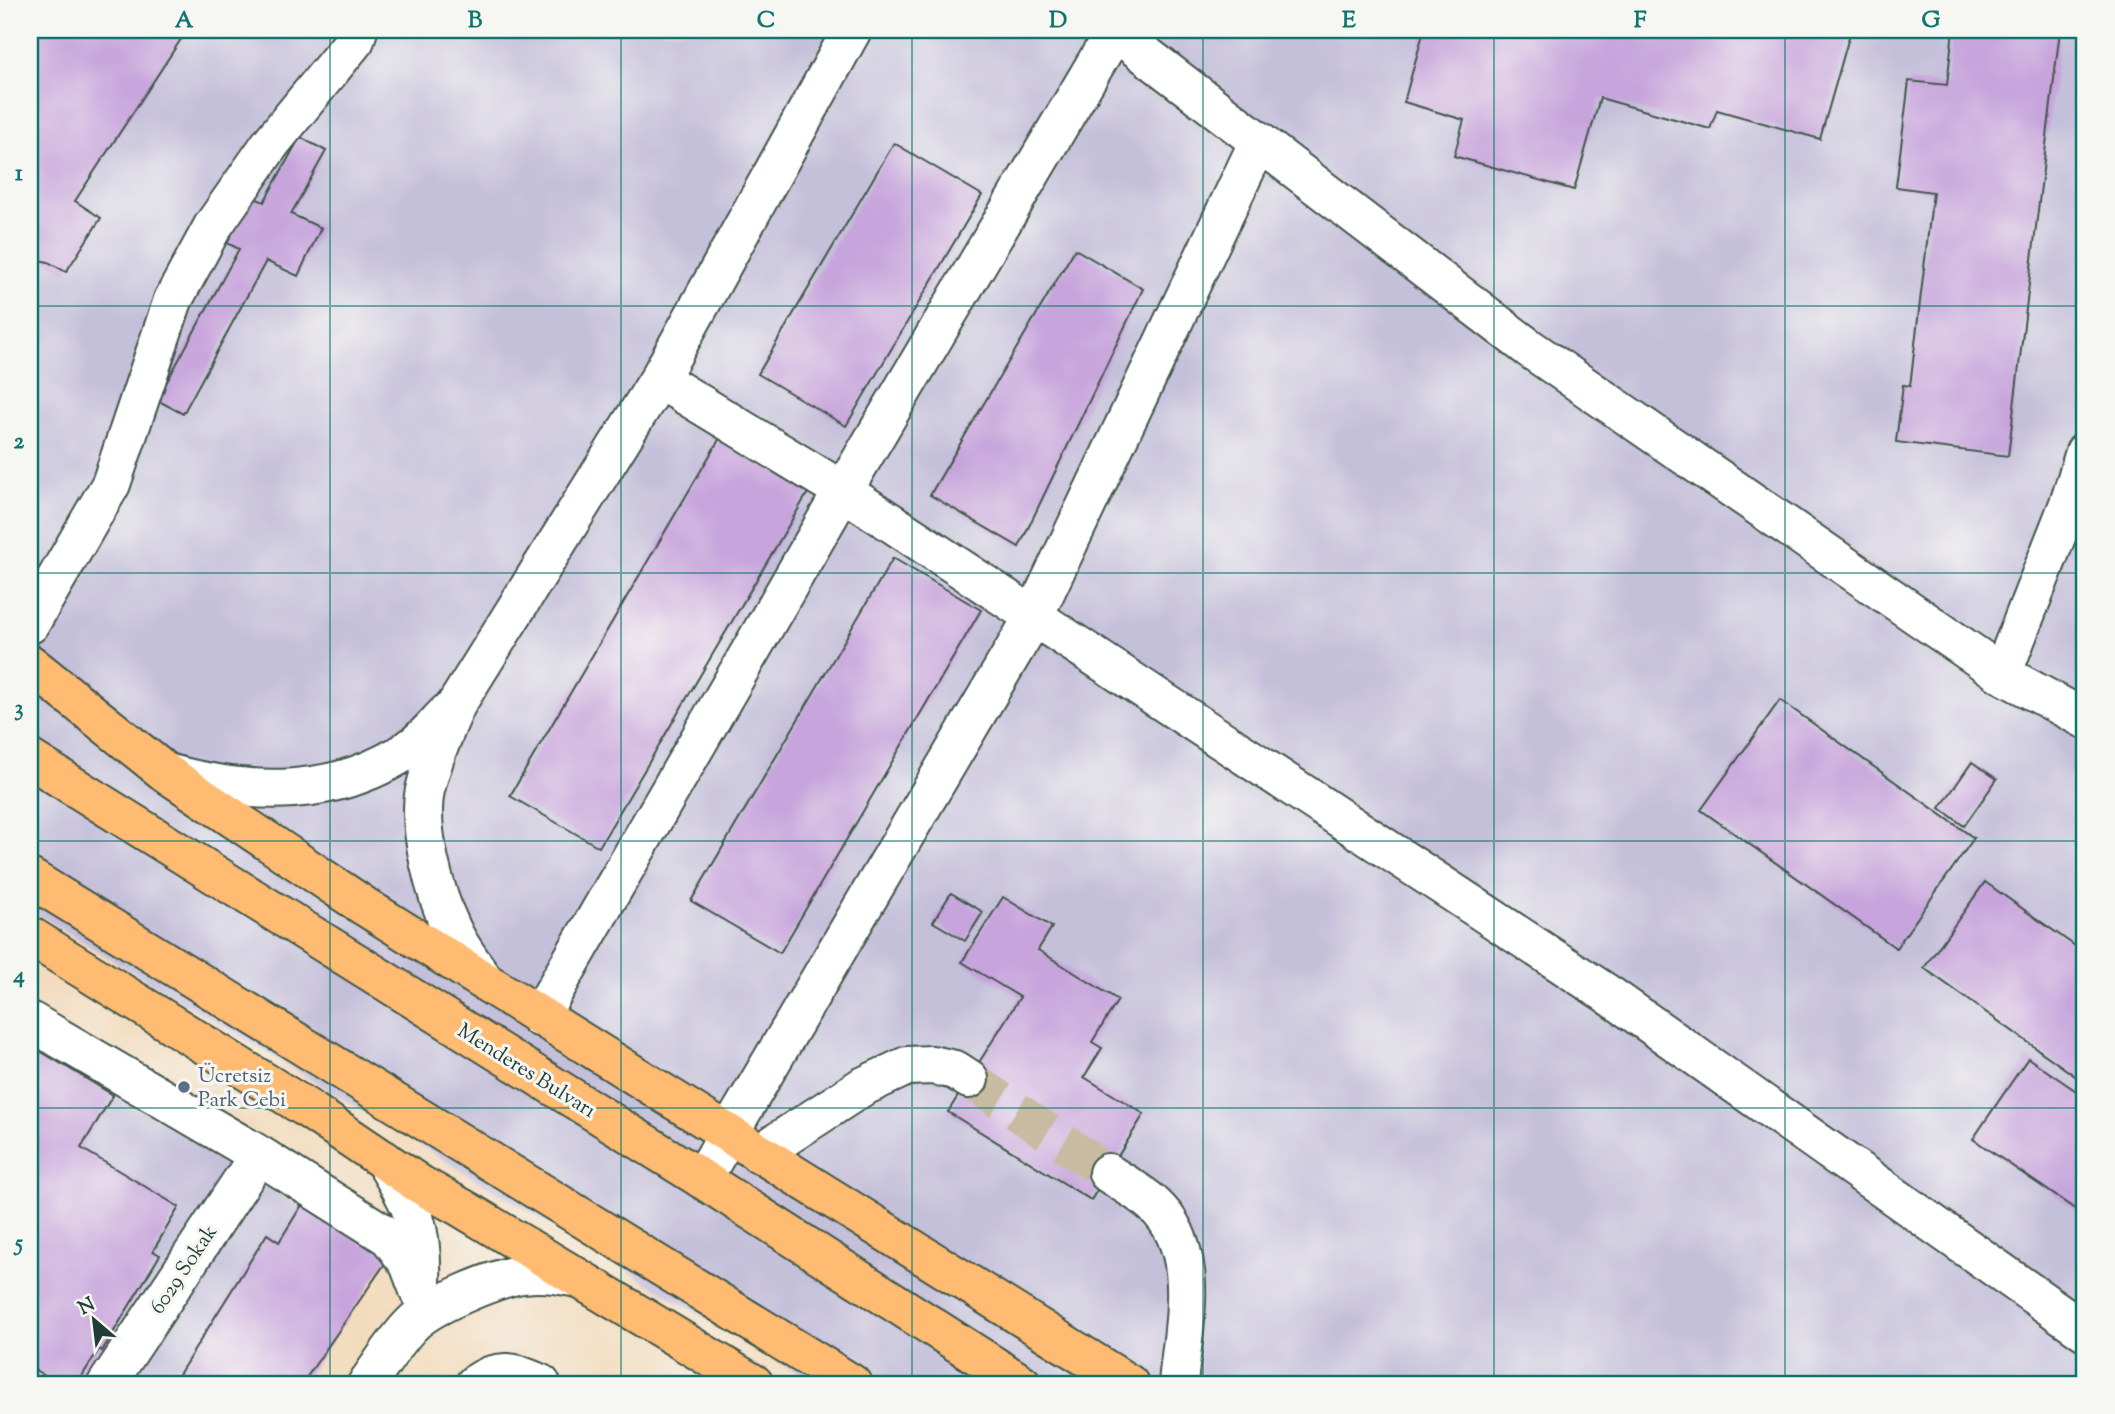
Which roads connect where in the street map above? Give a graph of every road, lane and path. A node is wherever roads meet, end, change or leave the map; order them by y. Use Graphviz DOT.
graph roads {
  1 [pos="358,30"];
  2 [pos="852,30"];
  3 [pos="1114,30"];
  4 [pos="1259,141"];
  5 [pos="659,379"];
  6 [pos="2085,453"];
  7 [pos="843,491"];
  8 [pos="1033,618"];
  9 [pos="30,624"];
  10 [pos="30,664"];
  11 [pos="2002,674"];
  12 [pos="456,705"];
  13 [pos="2085,719"];
  14 [pos="30,759"];
  15 [pos="166,773"];
  16 [pos="30,878"];
  17 [pos="30,936"];
  18 [pos="484,980"];
  19 [pos="539,1017"];
  20 [pos="30,1021"];
  21 [pos="969,1079"];
  22 [pos="727,1134"];
  23 [pos="759,1154"];
  24 [pos="259,1155"];
  25 [pos="384,1160"];
  26 [pos="1108,1173"];
  27 [pos="702,1179"];
  28 [pos="578,1278"];
  29 [pos="416,1308"];
  30 [pos="2085,1331"];
  31 [pos="107,1384"];
  32 [pos="366,1384"];
  33 [pos="475,1384"];
  34 [pos="541,1384"];
  35 [pos="754,1384"];
  36 [pos="852,1384"];
  37 [pos="1022,1384"];
  38 [pos="1129,1384"];
  39 [pos="1178,1384"];
  1 -- 9 [label="street"];
  2 -- 5 [label="street"];
  3 -- 4 [label="street"];
  3 -- 7 [label="street"];
  4 -- 8 [label="street"];
  4 -- 11 [label="street"];
  5 -- 7 [label="street"];
  5 -- 12 [label="street"];
  6 -- 11 [label="street"];
  7 -- 8 [label="street"];
  7 -- 19 [label="street"];
  8 -- 22 [label="street"];
  8 -- 30 [label="street"];
  10 -- 15 [label="main road"];
  11 -- 13 [label="street"];
  12 -- 15 [label="street"];
  12 -- 18 [label="street"];
  14 -- 27 [label="main road, Menderes Bulvarı"];
  15 -- 18 [label="main road"];
  16 -- 36 [label="main road"];
  17 -- 25 [label="main road"];
  18 -- 19 [label="main road"];
  19 -- 22 [label="main road"];
  19 -- 27 [label="main road"];
  20 -- 24 [label="street"];
  21 -- 23 [label="street"];
  22 -- 23 [label="main road"];
  22 -- 27 [label="street"];
  23 -- 38 [label="main road"];
  24 -- 29 [label="street"];
  24 -- 31 [label="street, 6029 Sokak"];
  25 -- 28 [label="main road"];
  25 -- 29 [label="street"];
  26 -- 39 [label="street"];
  27 -- 37 [label="main road, Menderes Bulvarı"];
  28 -- 29 [label="street"];
  28 -- 35 [label="main road"];
  29 -- 32 [label="street"];
  33 -- 34 [label="street"];
}
